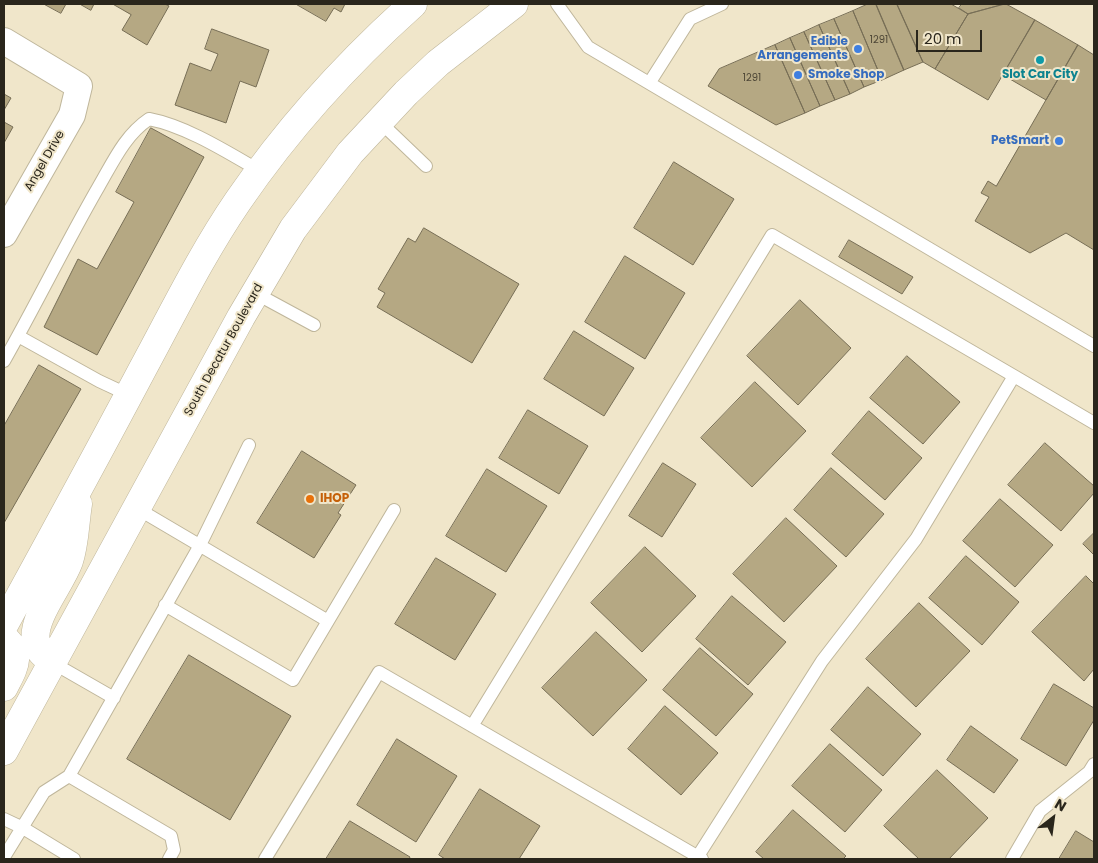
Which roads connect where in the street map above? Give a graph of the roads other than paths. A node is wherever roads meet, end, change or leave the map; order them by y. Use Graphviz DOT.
graph roads {
  1 [pos="413,4"];
  2 [pos="514,4"];
  3 [pos="556,4"];
  4 [pos="722,4"];
  5 [pos="4,41"];
  6 [pos="650,82"];
  7 [pos="379,121"];
  8 [pos="426,166"];
  9 [pos="260,170"];
  10 [pos="4,234"];
  11 [pos="255,293"];
  12 [pos="314,325"];
  13 [pos="18,336"];
  14 [pos="1094,346"];
  15 [pos="4,361"];
  16 [pos="1014,376"];
  17 [pos="129,394"];
  18 [pos="1094,423"];
  19 [pos="249,445"];
  20 [pos="82,483"];
  21 [pos="138,509"];
  22 [pos="394,510"];
  23 [pos="199,547"];
  24 [pos="165,605"];
  25 [pos="328,621"];
  26 [pos="4,625"];
  27 [pos="4,638"];
  28 [pos="53,663"];
  29 [pos="4,687"];
  30 [pos="114,698"];
  31 [pos="472,726"];
  32 [pos="4,750"];
  33 [pos="1094,764"];
  34 [pos="68,776"];
  35 [pos="4,819"];
  36 [pos="22,828"];
  37 [pos="4,857"];
  38 [pos="700,858"];
  39 [pos="74,859"];
  40 [pos="169,859"];
  41 [pos="265,859"];
  42 [pos="1012,859"];
  1 -- 9 [label="main road"];
  2 -- 7 [label="main road, South Decatur Boulevard"];
  3 -- 6 [label="lane"];
  4 -- 6 [label="lane"];
  5 -- 10 [label="street, Angel Drive"];
  6 -- 14 [label="lane"];
  7 -- 8 [label="lane"];
  7 -- 11 [label="main road, South Decatur Boulevard"];
  9 -- 13 [label="lane"];
  9 -- 17 [label="main road"];
  11 -- 12 [label="lane"];
  11 -- 21 [label="main road, South Decatur Boulevard"];
  13 -- 15 [label="lane"];
  13 -- 17 [label="lane"];
  16 -- 18 [label="lane"];
  16 -- 31 [label="lane"];
  16 -- 38 [label="lane"];
  17 -- 20 [label="main road"];
  19 -- 23 [label="lane"];
  20 -- 26 [label="main road"];
  20 -- 28 [label="main road"];
  21 -- 23 [label="lane"];
  21 -- 28 [label="main road, South Decatur Boulevard"];
  22 -- 25 [label="lane"];
  23 -- 24 [label="lane"];
  23 -- 25 [label="lane"];
  24 -- 25 [label="lane"];
  24 -- 30 [label="lane"];
  27 -- 29 [label="main road"];
  28 -- 30 [label="lane"];
  28 -- 32 [label="main road, South Decatur Boulevard"];
  30 -- 34 [label="lane"];
  31 -- 38 [label="lane"];
  31 -- 41 [label="lane"];
  33 -- 42 [label="lane"];
  34 -- 36 [label="lane"];
  34 -- 40 [label="lane"];
  35 -- 36 [label="lane"];
  36 -- 37 [label="lane"];
  36 -- 39 [label="lane"];
}
